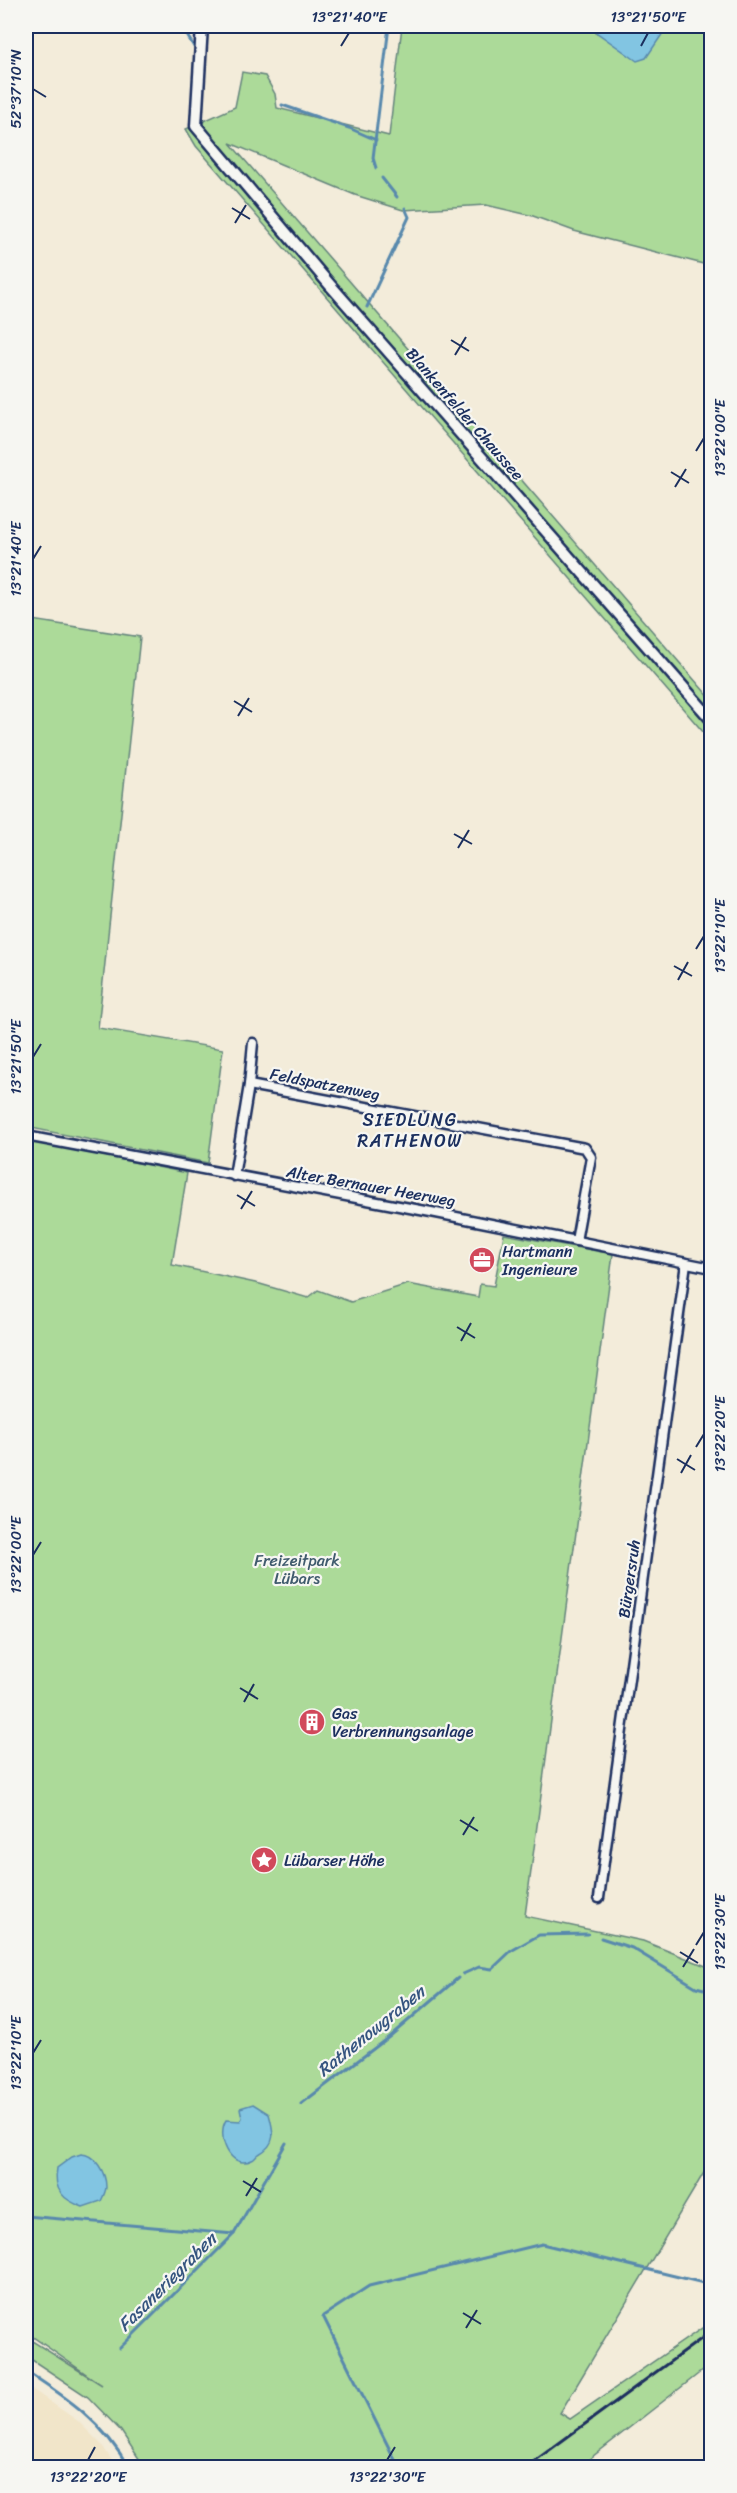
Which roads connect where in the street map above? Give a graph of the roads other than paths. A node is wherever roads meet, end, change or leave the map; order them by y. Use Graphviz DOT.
graph roads {
  1 [pos="202,26"];
  2 [pos="711,720"];
  3 [pos="253,1043"];
  4 [pos="249,1085"];
  5 [pos="26,1136"];
  6 [pos="234,1176"];
  7 [pos="576,1241"];
  8 [pos="686,1263"];
  9 [pos="711,1268"];
  10 [pos="599,1898"];
  1 -- 2 [label="street, Blankenfelder Chaussee"];
  3 -- 4 [label="street, Feldspatzenweg"];
  4 -- 6 [label="street, Feldspatzenweg"];
  4 -- 7 [label="street, Feldspatzenweg"];
  5 -- 6 [label="street, Alter Bernauer Heerweg"];
  6 -- 7 [label="street, Alter Bernauer Heerweg"];
  7 -- 8 [label="street, Alter Bernauer Heerweg"];
  8 -- 9 [label="street, Alter Bernauer Heerweg"];
  8 -- 10 [label="street, Bürgersruh"];
}
